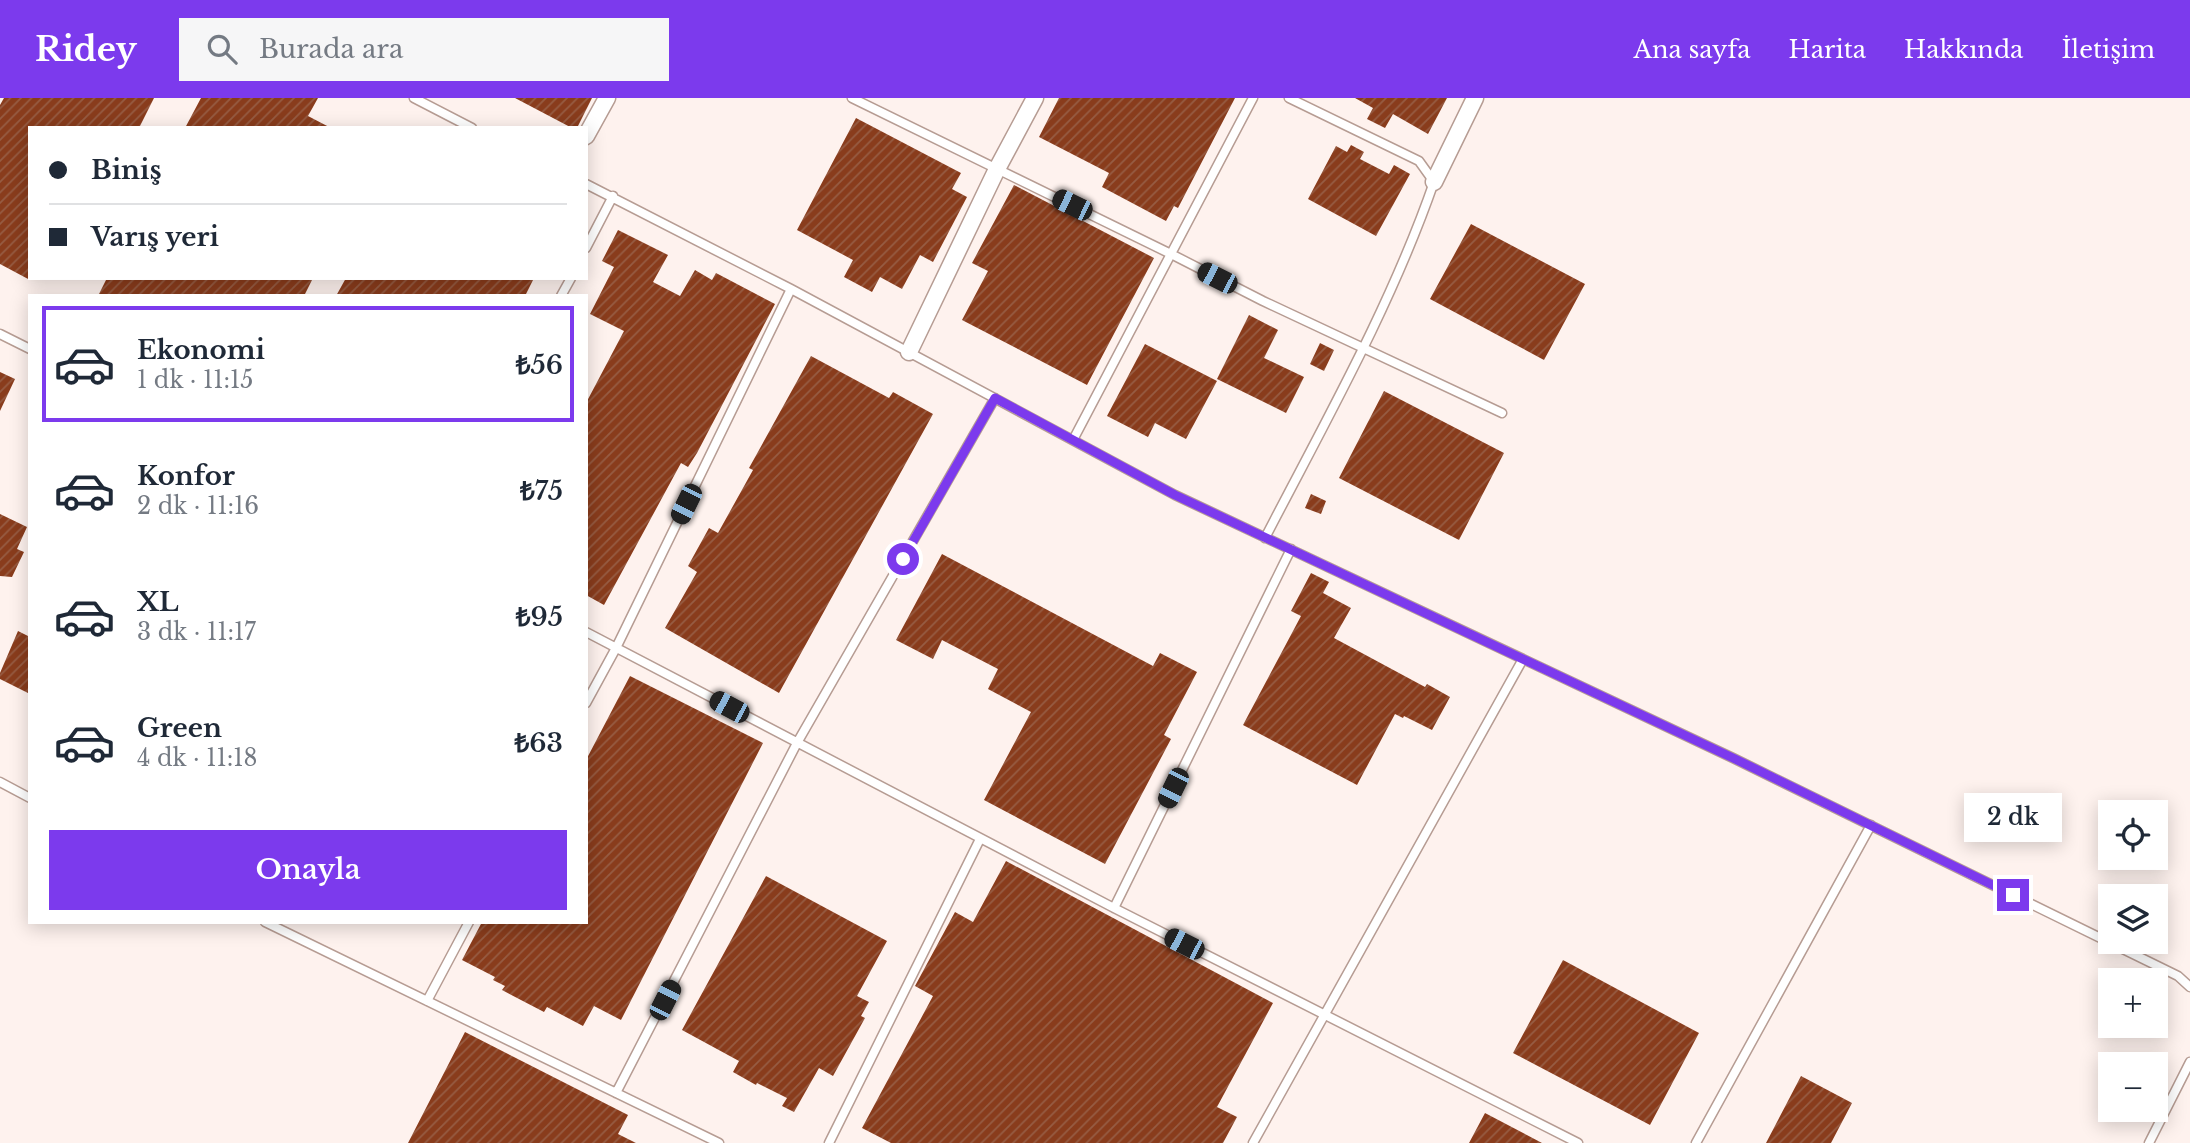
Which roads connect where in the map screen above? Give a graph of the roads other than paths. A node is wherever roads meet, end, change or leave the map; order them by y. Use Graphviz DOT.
graph roads {
  1 [pos="414,98"];
  2 [pos="607,98"];
  3 [pos="852,98"];
  4 [pos="1035,98"];
  5 [pos="1253,98"];
  6 [pos="1289,98"];
  7 [pos="1475,98"];
  8 [pos="468,126"];
  9 [pos="588,132"];
  10 [pos="997,169"];
  11 [pos="1434,182"];
  12 [pos="588,185"];
  13 [pos="614,196"];
  14 [pos="588,244"];
  15 [pos="1171,254"];
  16 [pos="791,289"];
  17 [pos="0,334"];
  18 [pos="28,348"];
  19 [pos="1363,348"];
  20 [pos="909,352"];
  21 [pos="995,398"];
  22 [pos="1502,413"];
  23 [pos="1073,440"];
  24 [pos="1265,538"];
  25 [pos="1291,549"];
  26 [pos="588,633"];
  27 [pos="616,648"];
  28 [pos="1523,659"];
  29 [pos="588,699"];
  30 [pos="797,743"];
  31 [pos="0,782"];
  32 [pos="28,797"];
  33 [pos="1871,825"];
  34 [pos="980,839"];
  35 [pos="1114,908"];
  36 [pos="269,924"];
  37 [pos="468,924"];
  38 [pos="2190,987"];
  39 [pos="427,1001"];
  40 [pos="1324,1015"];
  41 [pos="2190,1062"];
  42 [pos="616,1093"];
  43 [pos="719,1143"];
  44 [pos="829,1143"];
  45 [pos="1253,1143"];
  46 [pos="1578,1143"];
  47 [pos="1696,1143"];
  48 [pos="2149,1143"];
  1 -- 8 [label="lane"];
  2 -- 9 [label="street"];
  3 -- 10 [label="lane"];
  4 -- 10 [label="street"];
  5 -- 15 [label="lane"];
  6 -- 11 [label="lane"];
  7 -- 11 [label="street"];
  10 -- 15 [label="lane"];
  10 -- 20 [label="street"];
  11 -- 19 [label="lane"];
  12 -- 13 [label="lane"];
  13 -- 14 [label="lane"];
  13 -- 16 [label="lane"];
  15 -- 19 [label="lane"];
  15 -- 23 [label="lane"];
  16 -- 20 [label="lane"];
  16 -- 27 [label="lane"];
  17 -- 18 [label="lane"];
  19 -- 22 [label="lane"];
  19 -- 24 [label="lane"];
  20 -- 21 [label="lane"];
  21 -- 23 [label="lane"];
  21 -- 30 [label="lane"];
  23 -- 24 [label="lane"];
  24 -- 25 [label="lane"];
  25 -- 28 [label="lane"];
  25 -- 35 [label="lane"];
  26 -- 27 [label="lane"];
  27 -- 29 [label="lane"];
  27 -- 30 [label="lane"];
  28 -- 33 [label="lane"];
  28 -- 40 [label="lane"];
  30 -- 34 [label="lane"];
  30 -- 42 [label="lane"];
  31 -- 32 [label="lane"];
  33 -- 38 [label="lane"];
  33 -- 47 [label="lane"];
  34 -- 35 [label="lane"];
  34 -- 44 [label="lane"];
  35 -- 40 [label="lane"];
  36 -- 39 [label="lane"];
  37 -- 39 [label="lane"];
  39 -- 42 [label="lane"];
  40 -- 45 [label="lane"];
  40 -- 46 [label="lane"];
  41 -- 48 [label="lane"];
  42 -- 43 [label="lane"];
}
